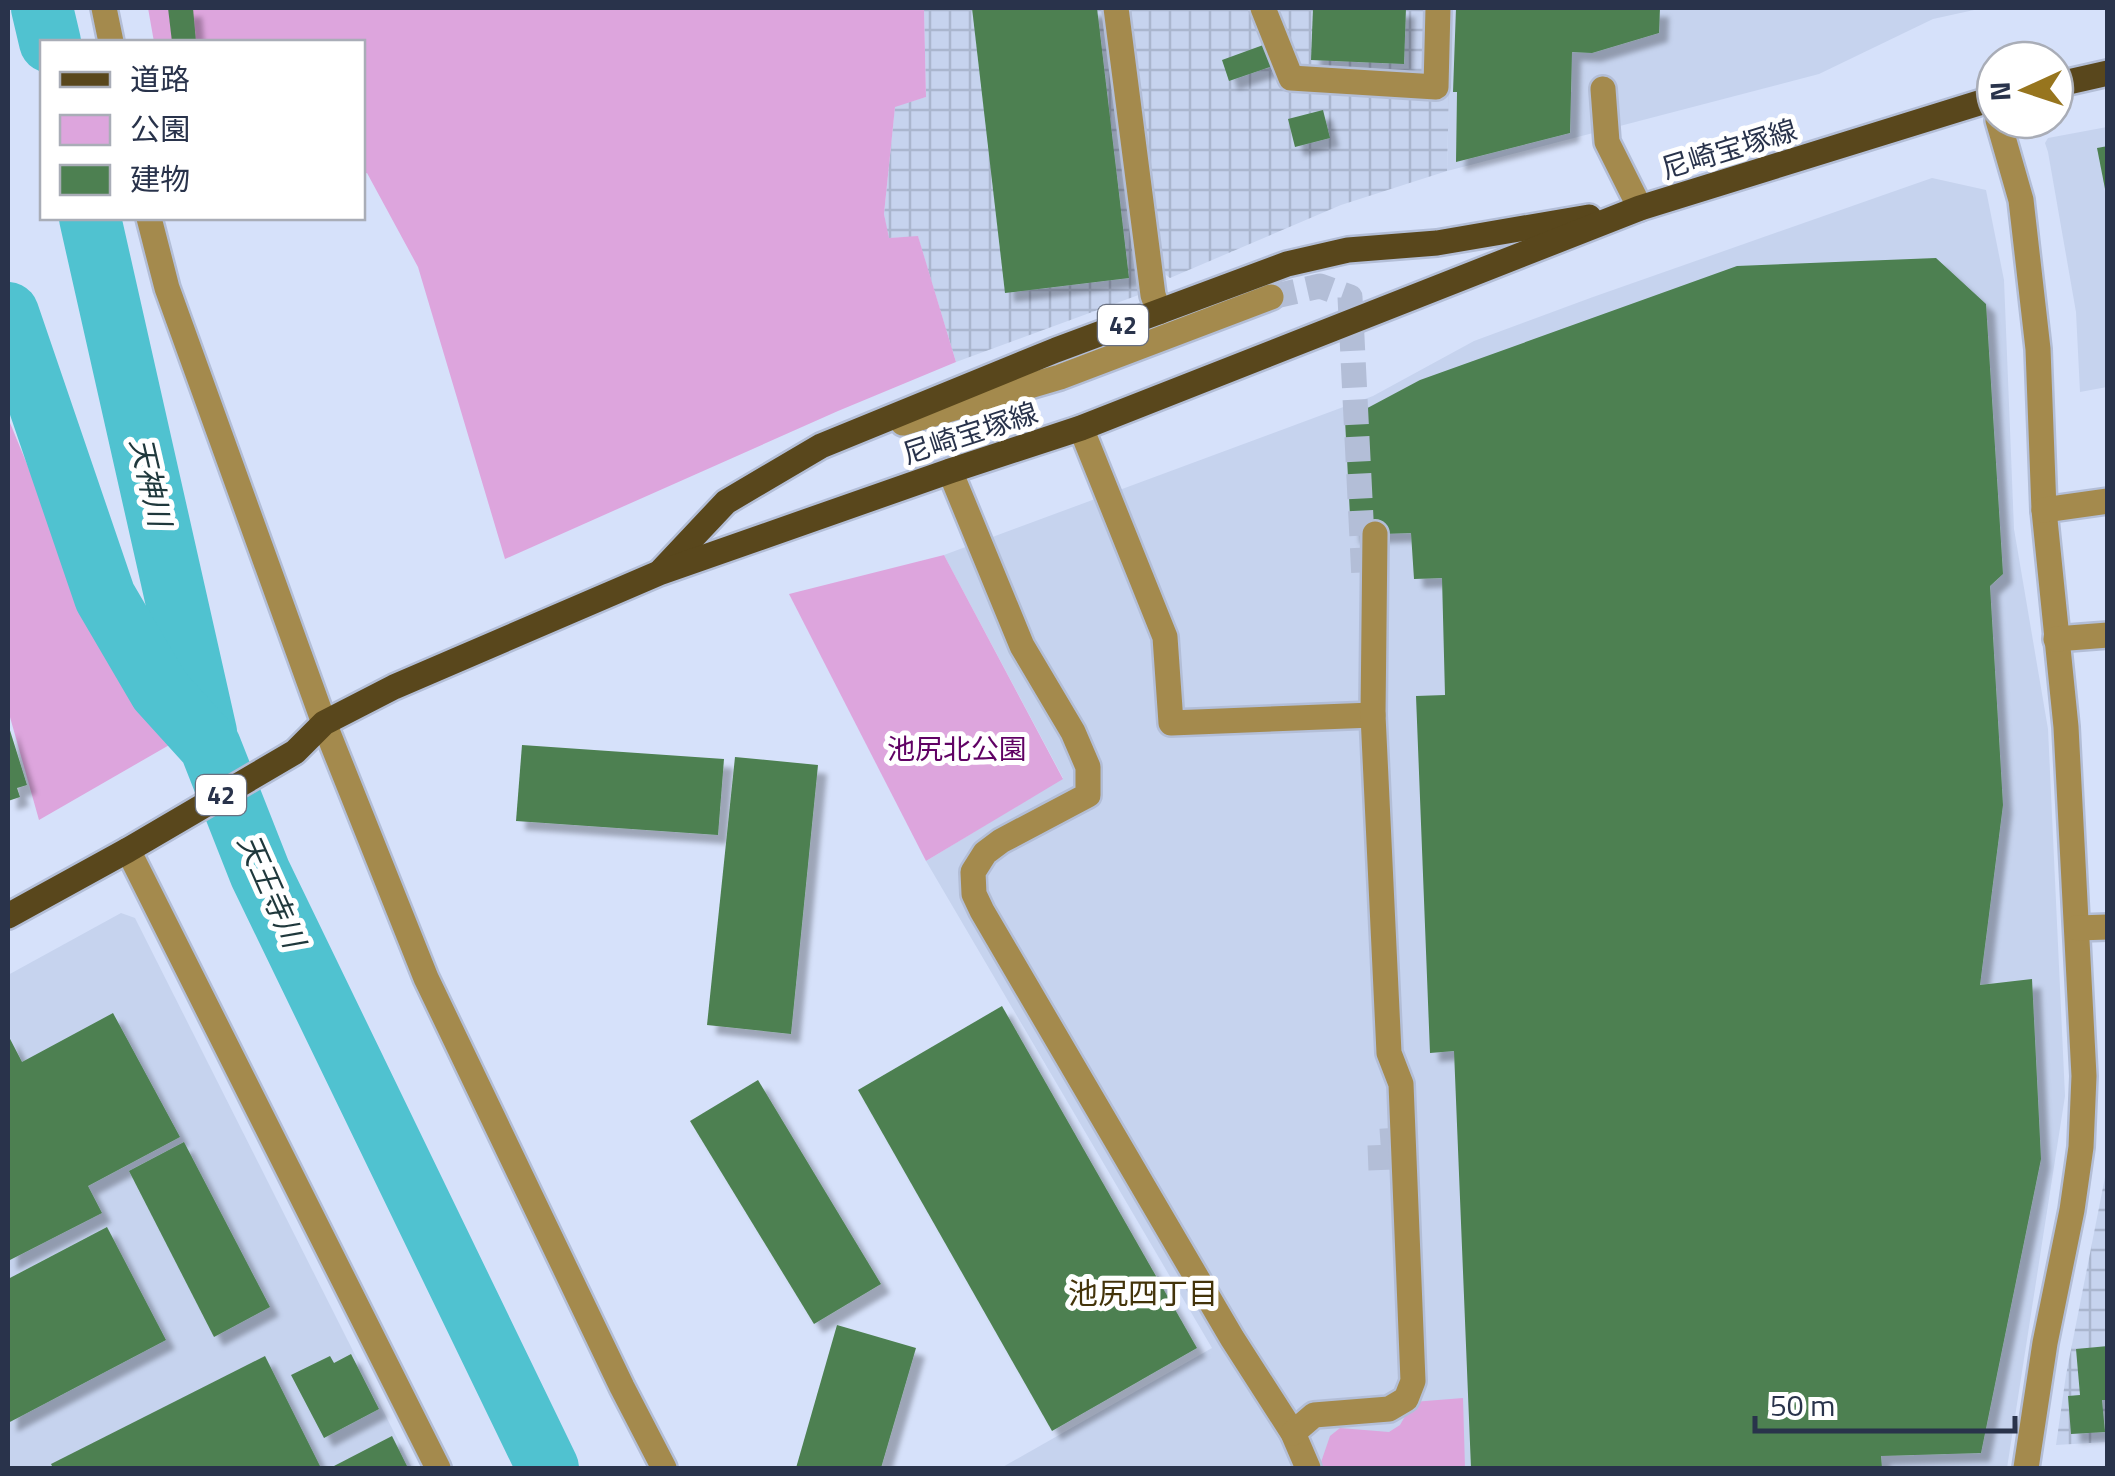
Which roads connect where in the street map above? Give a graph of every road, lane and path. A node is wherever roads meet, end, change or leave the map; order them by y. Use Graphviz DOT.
graph roads {
  1 [pos="104,8"];
  2 [pos="1116,8"];
  3 [pos="1263,8"];
  4 [pos="1438,8"];
  5 [pos="111,40"];
  6 [pos="2108,73"];
  7 [pos="2075,80"];
  8 [pos="1603,90"];
  9 [pos="1975,112"];
  10 [pos="2004,140"];
  11 [pos="1640,208"];
  12 [pos="150,220"];
  13 [pos="1271,297"];
  14 [pos="1159,312"];
  15 [pos="1081,428"];
  16 [pos="821,446"];
  17 [pos="950,471"];
  18 [pos="2108,501"];
  19 [pos="2044,510"];
  20 [pos="1375,534"];
  21 [pos="659,574"];
  22 [pos="2108,635"];
  23 [pos="2056,639"];
  24 [pos="1373,714"];
  25 [pos="324,722"];
  26 [pos="138,844"];
  27 [pos="8,916"];
  28 [pos="2108,927"];
  29 [pos="2077,928"];
  30 [pos="1292,1433"];
  31 [pos="438,1468"];
  32 [pos="664,1468"];
  33 [pos="1308,1468"];
  34 [pos="2026,1468"];
  1 -- 5 [label="street"];
  2 -- 14 [label="street"];
  3 -- 4 [label="street"];
  6 -- 7 [label="main road"];
  8 -- 11 [label="street"];
  9 -- 11 [label="main road, 尼崎宝塚線 / 42"];
  10 -- 19 [label="street"];
  11 -- 14 [label="main road, 42"];
  11 -- 15 [label="main road, 尼崎宝塚線 / 42"];
  12 -- 25 [label="street"];
  13 -- 16 [label="street"];
  14 -- 16 [label="main road, 42"];
  15 -- 17 [label="main road, 尼崎宝塚線 / 42"];
  15 -- 24 [label="street"];
  16 -- 21 [label="main road, 42"];
  17 -- 21 [label="main road, 尼崎宝塚線 / 42"];
  17 -- 30 [label="street"];
  18 -- 19 [label="street"];
  19 -- 23 [label="street"];
  20 -- 24 [label="street"];
  21 -- 25 [label="main road, 尼崎宝塚線 / 42"];
  22 -- 23 [label="street"];
  23 -- 29 [label="street"];
  24 -- 30 [label="street"];
  25 -- 26 [label="main road, 尼崎宝塚線 / 42"];
  25 -- 32 [label="street"];
  26 -- 27 [label="main road, 尼崎宝塚線 / 42"];
  26 -- 31 [label="street"];
  28 -- 29 [label="street"];
  29 -- 34 [label="street"];
  30 -- 33 [label="street"];
}
